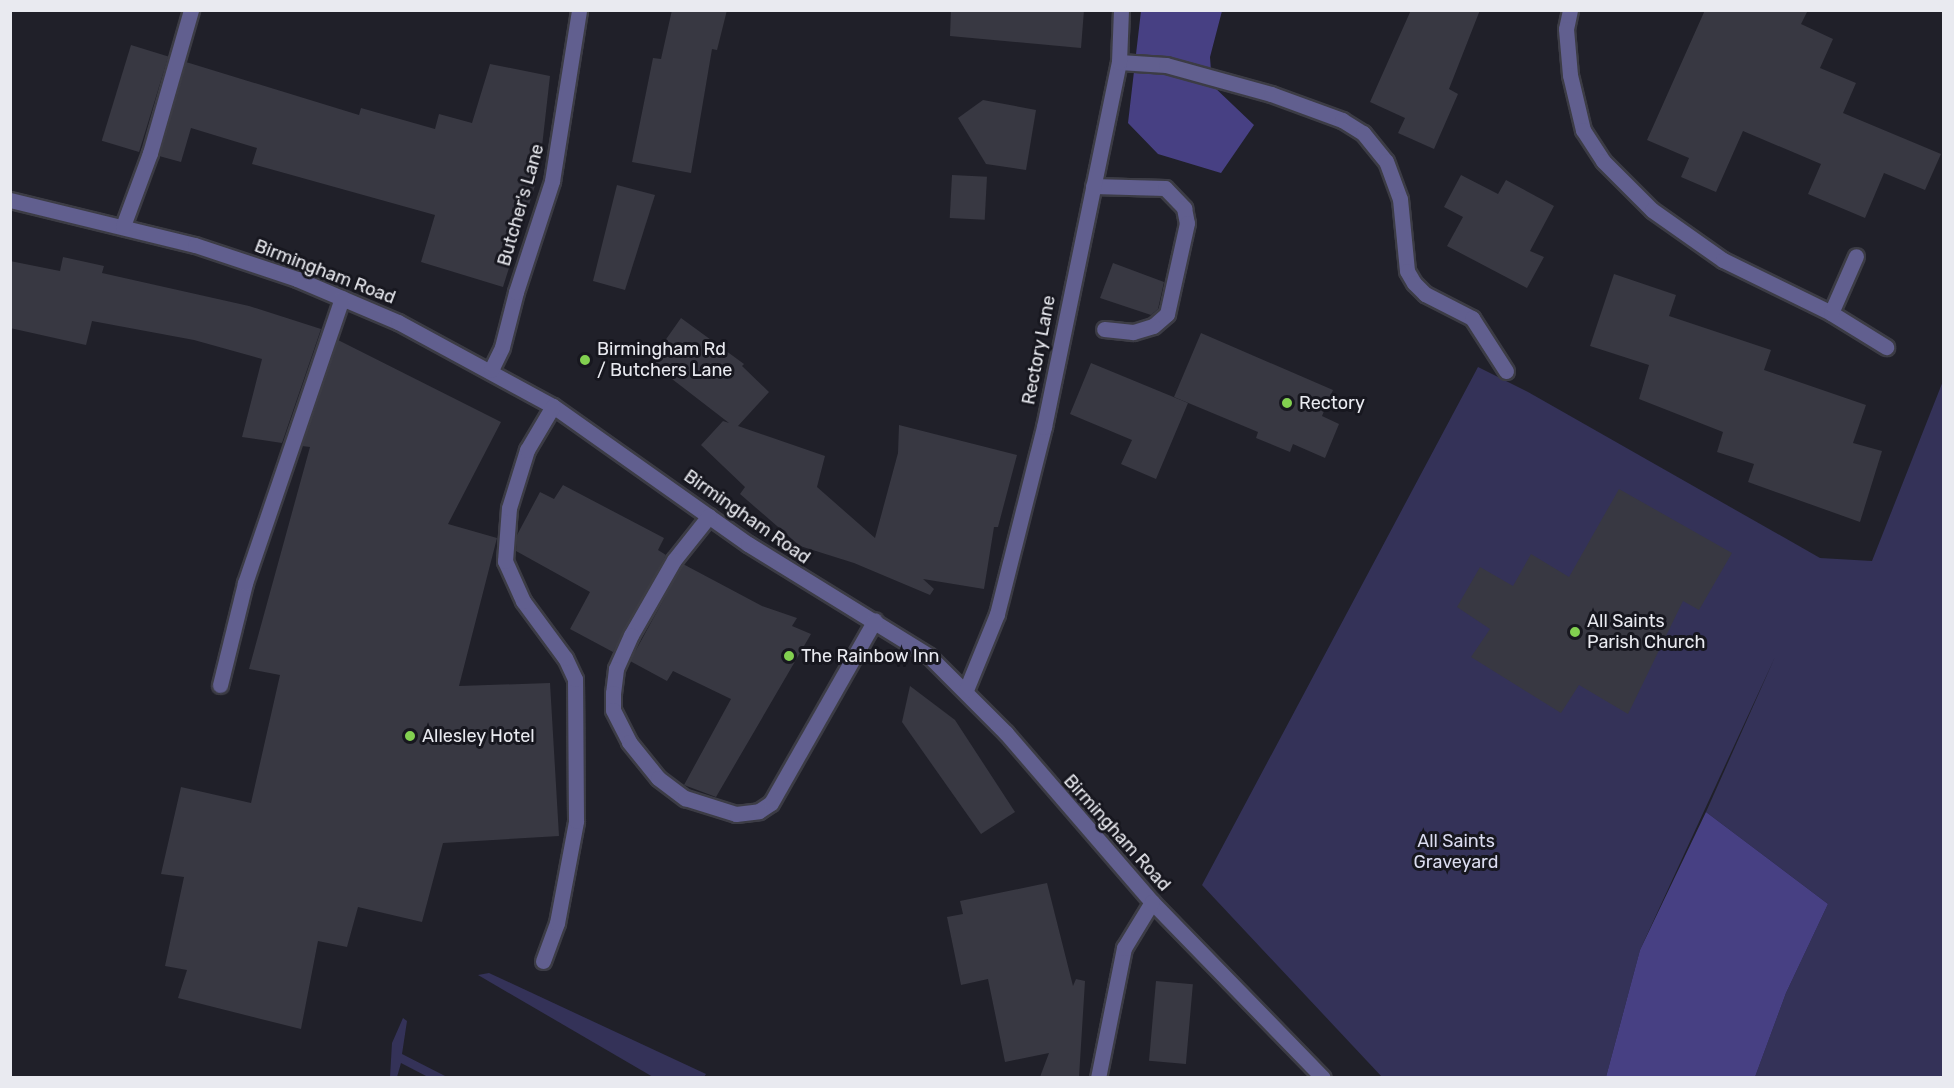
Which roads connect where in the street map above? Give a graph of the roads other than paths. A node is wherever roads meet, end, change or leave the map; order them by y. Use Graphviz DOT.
graph roads {
  1 [pos="191,10"];
  2 [pos="579,10"];
  3 [pos="1121,10"];
  4 [pos="1570,10"];
  5 [pos="1119,62"];
  6 [pos="1093,186"];
  7 [pos="10,200"];
  8 [pos="123,226"];
  9 [pos="1856,256"];
  10 [pos="342,298"];
  11 [pos="1831,313"];
  12 [pos="1104,329"];
  13 [pos="1886,347"];
  14 [pos="491,370"];
  15 [pos="1506,370"];
  16 [pos="553,406"];
  17 [pos="709,516"];
  18 [pos="875,620"];
  19 [pos="220,685"];
  20 [pos="966,690"];
  21 [pos="1152,902"];
  22 [pos="543,961"];
  23 [pos="1098,1077"];
  24 [pos="1323,1077"];
  1 -- 8 [label="street"];
  2 -- 14 [label="street, Butcher's Lane"];
  3 -- 5 [label="street, Rectory Lane"];
  4 -- 11 [label="street"];
  5 -- 6 [label="street, Rectory Lane"];
  5 -- 15 [label="street"];
  6 -- 12 [label="street"];
  6 -- 20 [label="street, Rectory Lane"];
  7 -- 8 [label="street, Birmingham Road"];
  8 -- 10 [label="street, Birmingham Road"];
  9 -- 11 [label="street"];
  10 -- 14 [label="street, Birmingham Road"];
  10 -- 19 [label="street"];
  11 -- 13 [label="street"];
  14 -- 16 [label="street, Birmingham Road"];
  16 -- 17 [label="street, Birmingham Road"];
  16 -- 22 [label="street"];
  17 -- 18 [label="street, Birmingham Road"];
  17 -- 18 [label="street"];
  18 -- 20 [label="street, Birmingham Road"];
  20 -- 21 [label="street, Birmingham Road"];
  21 -- 23 [label="street"];
  21 -- 24 [label="street, Birmingham Road"];
}
